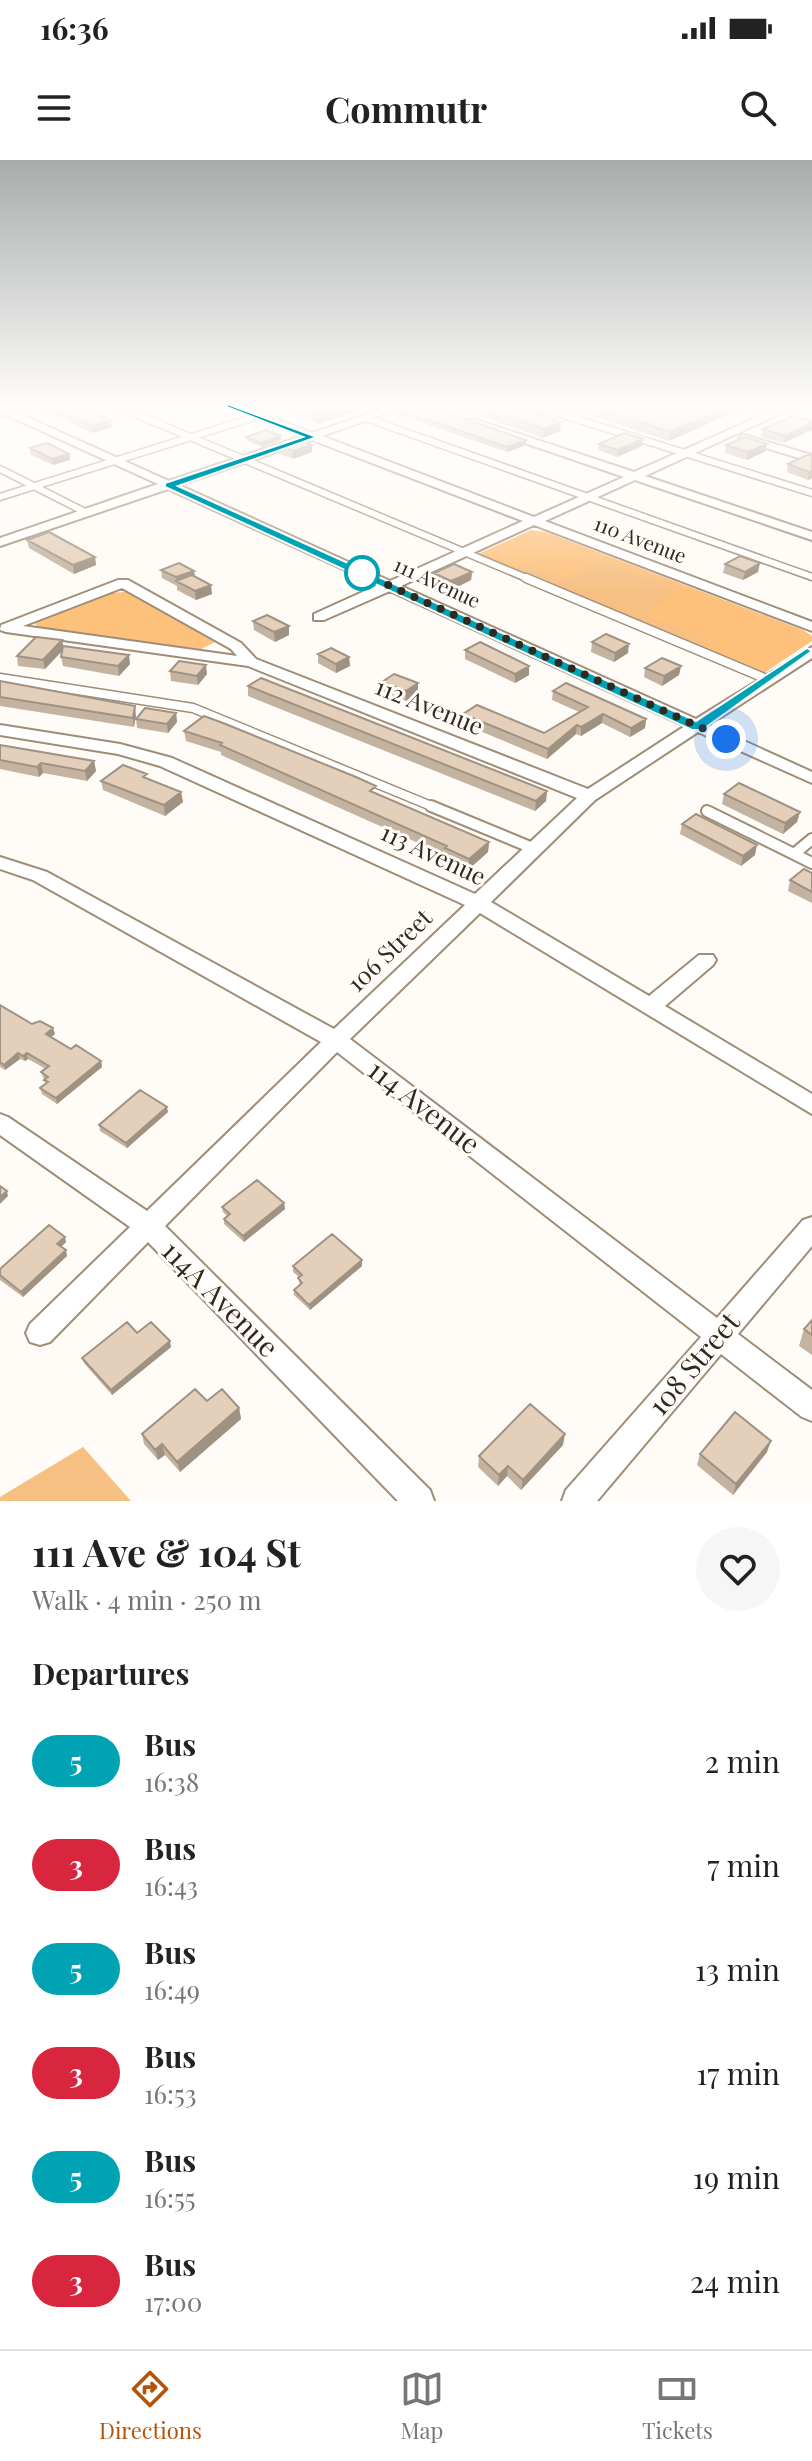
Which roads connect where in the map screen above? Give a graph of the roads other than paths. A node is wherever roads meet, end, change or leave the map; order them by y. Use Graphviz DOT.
graph roads {
  1 [pos="92,468"];
  2 [pos="131,468"];
  3 [pos="221,468"];
  4 [pos="262,468"];
  5 [pos="393,468"];
  6 [pos="505,468"];
  7 [pos="610,468"];
  8 [pos="654,468"];
  9 [pos="732,468"];
  10 [pos="0,469"];
  11 [pos="635,476"];
  12 [pos="169,485"];
  13 [pos="33,487"];
  14 [pos="812,493"];
  15 [pos="0,497"];
  16 [pos="587,497"];
  17 [pos="87,513"];
  18 [pos="534,521"];
  19 [pos="812,536"];
  20 [pos="0,542"];
  21 [pos="465,552"];
  22 [pos="812,577"];
  23 [pos="389,586"];
  24 [pos="319,617"];
  25 [pos="812,627"];
  26 [pos="3,629"];
  27 [pos="812,651"];
  28 [pos="251,662"];
  29 [pos="0,678"];
  30 [pos="769,680"];
  31 [pos="697,727"];
  32 [pos="0,730"];
  33 [pos="812,778"];
  34 [pos="589,796"];
  35 [pos="707,811"];
  36 [pos="812,839"];
  37 [pos="535,849"];
  38 [pos="794,854"];
  39 [pos="0,863"];
  40 [pos="812,863"];
  41 [pos="478,903"];
  42 [pos="706,960"];
  43 [pos="651,1006"];
  44 [pos="336,1040"];
  45 [pos="812,1105"];
  46 [pos="0,1123"];
  47 [pos="149,1226"];
  48 [pos="812,1228"];
  49 [pos="40,1333"];
  50 [pos="718,1333"];
  51 [pos="812,1407"];
  52 [pos="419,1501"];
  53 [pos="577,1501"];
  1 -- 13 [label="lane"];
  2 -- 12 [label="street, 111 Avenue"];
  3 -- 12 [label="street"];
  4 -- 21 [label="lane"];
  5 -- 18 [label="street, 110 Avenue"];
  6 -- 16 [label="lane"];
  7 -- 11 [label="street"];
  8 -- 11 [label="street"];
  9 -- 14 [label="lane"];
  10 -- 13 [label="lane"];
  11 -- 16 [label="street"];
  11 -- 19 [label="street"];
  12 -- 17 [label="street"];
  12 -- 23 [label="street, 111 Avenue"];
  13 -- 15 [label="lane"];
  13 -- 17 [label="lane"];
  16 -- 18 [label="street"];
  16 -- 22 [label="lane"];
  17 -- 20 [label="street"];
  18 -- 21 [label="street"];
  18 -- 25 [label="street, 110 Avenue"];
  21 -- 23 [label="street"];
  21 -- 30 [label="lane"];
  23 -- 24 [label="street"];
  23 -- 31 [label="street, 111 Avenue"];
  26 -- 28 [label="street, 112 Avenue"];
  26 -- 28 [label="street, 112 Avenue"];
  27 -- 30 [label="street, 106 Street"];
  28 -- 34 [label="street, 112 Avenue"];
  29 -- 37 [label="lane"];
  30 -- 31 [label="street, 106 Street"];
  31 -- 33 [label="street, 111 Avenue"];
  31 -- 34 [label="street, 106 Street"];
  32 -- 41 [label="street, 113 Avenue"];
  34 -- 37 [label="street, 106 Street"];
  35 -- 38 [label="lane"];
  36 -- 38 [label="lane"];
  37 -- 41 [label="street, 106 Street"];
  38 -- 40 [label="lane"];
  39 -- 44 [label="street, 114 Avenue"];
  41 -- 43 [label="street, 113 Avenue"];
  41 -- 44 [label="street, 106 Street"];
  42 -- 43 [label="street"];
  43 -- 45 [label="street, 113 Avenue"];
  44 -- 47 [label="street, 106 Street"];
  44 -- 50 [label="street, 114 Avenue"];
  46 -- 47 [label="street, 114A Avenue"];
  47 -- 49 [label="street, 106 Street"];
  47 -- 52 [label="street, 114A Avenue"];
  48 -- 50 [label="street, 108 Street"];
  50 -- 51 [label="street, 114 Avenue"];
  50 -- 53 [label="street, 108 Street"];
}
